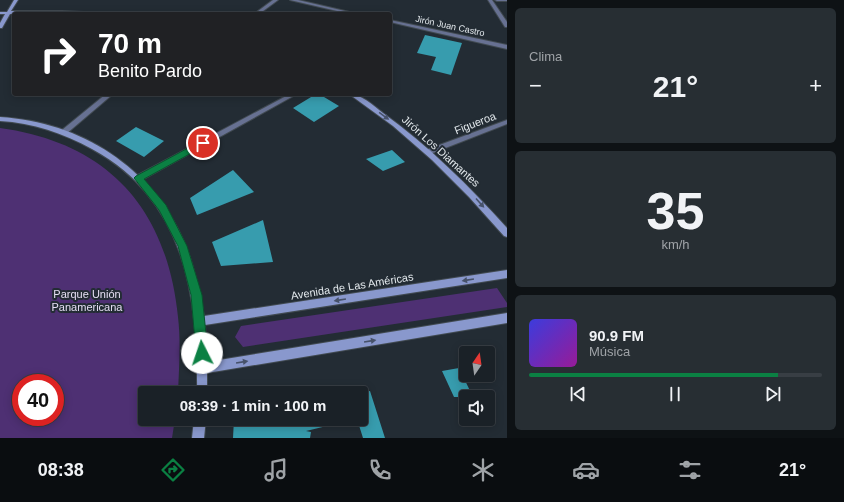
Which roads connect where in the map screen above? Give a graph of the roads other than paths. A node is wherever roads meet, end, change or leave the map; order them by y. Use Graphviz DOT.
graph roads {
  1 [pos="16,0"];
  2 [pos="276,0"];
  3 [pos="292,0"];
  4 [pos="490,0"];
  5 [pos="497,0"];
  6 [pos="507,0"];
  7 [pos="9,12"];
  8 [pos="12,12"];
  9 [pos="62,12"];
  10 [pos="259,12"];
  11 [pos="347,12"];
  12 [pos="0,13"];
  13 [pos="392,21"];
  14 [pos="507,26"];
  15 [pos="0,27"];
  16 [pos="507,47"];
  17 [pos="108,96"];
  18 [pos="290,96"];
  19 [pos="355,96"];
  20 [pos="0,119"];
  21 [pos="507,122"];
  22 [pos="64,132"];
  23 [pos="428,152"];
  24 [pos="139,178"];
  25 [pos="507,234"];
  26 [pos="507,274"];
  27 [pos="507,318"];
  28 [pos="200,321"];
  29 [pos="203,368"];
  30 [pos="202,386"];
  31 [pos="199,426"];
  32 [pos="198,438"];
  1 -- 7 [label="street"];
  2 -- 10 [label="street"];
  3 -- 11 [label="street"];
  4 -- 14 [label="street"];
  5 -- 6 [label="street"];
  7 -- 12 [label="street"];
  7 -- 15 [label="street"];
  8 -- 9 [label="street"];
  13 -- 16 [label="street, Jirón Juan Castro"];
  17 -- 22 [label="street"];
  18 -- 24 [label="street"];
  19 -- 23 [label="street, Jirón Los Diamantes, one-way"];
  20 -- 22 [label="street"];
  21 -- 23 [label="street, Figueroa"];
  22 -- 24 [label="street"];
  23 -- 25 [label="street, Jirón Los Diamantes, one-way"];
  24 -- 28 [label="street"];
  26 -- 28 [label="street, Avenida de Las Américas, one-way"];
  29 -- 27 [label="street, one-way"];
  28 -- 29 [label="street"];
  29 -- 30 [label="street"];
  31 -- 32 [label="street"];
}
